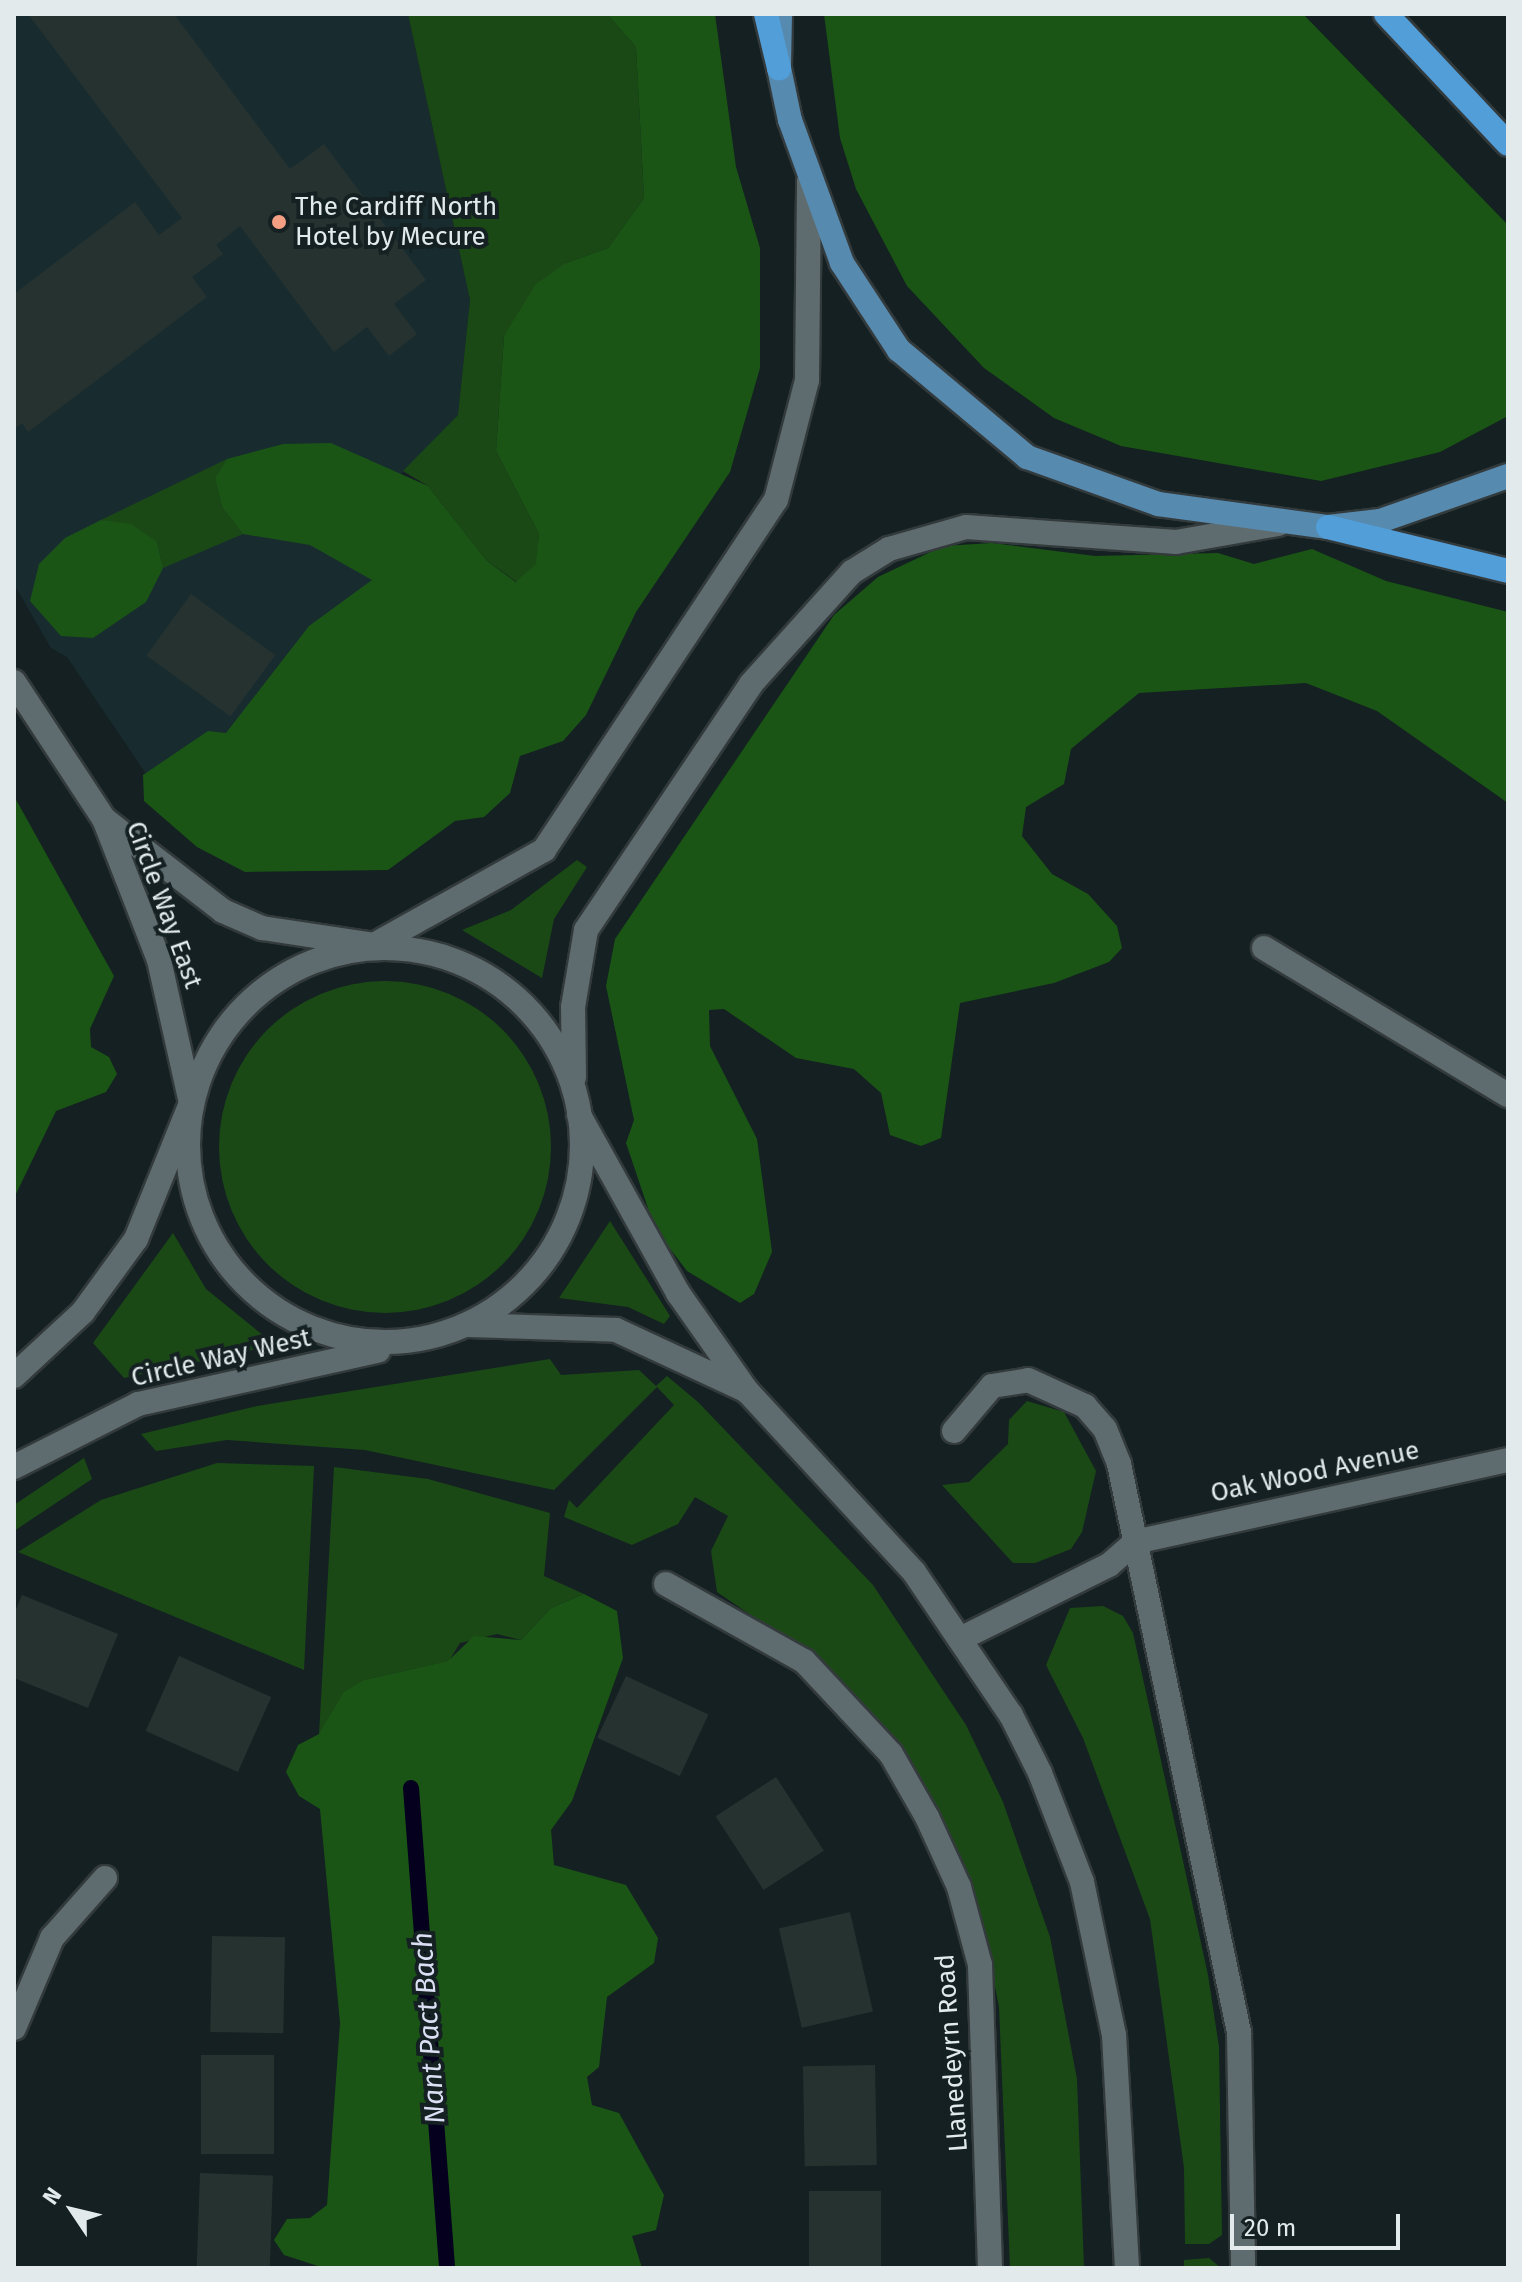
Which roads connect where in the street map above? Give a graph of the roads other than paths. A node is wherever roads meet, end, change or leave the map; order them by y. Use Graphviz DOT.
graph roads {
  1 [pos="766,14"];
  2 [pos="780,14"];
  3 [pos="1386,14"];
  4 [pos="779,68"];
  5 [pos="1508,144"];
  6 [pos="809,181"];
  7 [pos="1508,476"];
  8 [pos="1278,524"];
  9 [pos="1328,527"];
  10 [pos="1508,571"];
  11 [pos="14,682"];
  12 [pos="104,819"];
  13 [pos="374,945"];
  14 [pos="1264,948"];
  15 [pos="575,1083"];
  16 [pos="1508,1095"];
  17 [pos="191,1103"];
  18 [pos="579,1115"];
  19 [pos="469,1325"];
  20 [pos="406,1344"];
  21 [pos="14,1376"];
  22 [pos="747,1391"];
  23 [pos="954,1431"];
  24 [pos="1508,1460"];
  25 [pos="14,1467"];
  26 [pos="1135,1542"];
  27 [pos="666,1584"];
  28 [pos="962,1638"];
  29 [pos="105,1878"];
  30 [pos="14,2028"];
  31 [pos="990,2268"];
  32 [pos="1127,2268"];
  33 [pos="1243,2268"];
  1 -- 4 [label="highway"];
  2 -- 4 [label="main road"];
  3 -- 5 [label="highway"];
  4 -- 6 [label="main road"];
  6 -- 8 [label="main road"];
  6 -- 13 [label="street"];
  7 -- 9 [label="main road"];
  8 -- 9 [label="main road"];
  8 -- 15 [label="street"];
  9 -- 10 [label="highway"];
  11 -- 12 [label="street, Circle Way East"];
  12 -- 13 [label="street, Circle Way East"];
  12 -- 17 [label="street, Circle Way East"];
  13 -- 15 [label="street, Circle Way East"];
  13 -- 17 [label="street"];
  14 -- 16 [label="street"];
  15 -- 18 [label="street"];
  17 -- 20 [label="street"];
  17 -- 21 [label="street"];
  18 -- 19 [label="street"];
  18 -- 22 [label="street"];
  19 -- 20 [label="street, Circle Way West"];
  19 -- 22 [label="street"];
  20 -- 25 [label="street, Circle Way West"];
  22 -- 28 [label="street"];
  23 -- 26 [label="street"];
  24 -- 26 [label="street, Oak Wood Avenue"];
  26 -- 28 [label="street"];
  26 -- 33 [label="street"];
  27 -- 31 [label="street, Llanedeyrn Road"];
  28 -- 32 [label="street"];
  29 -- 30 [label="street"];
}
